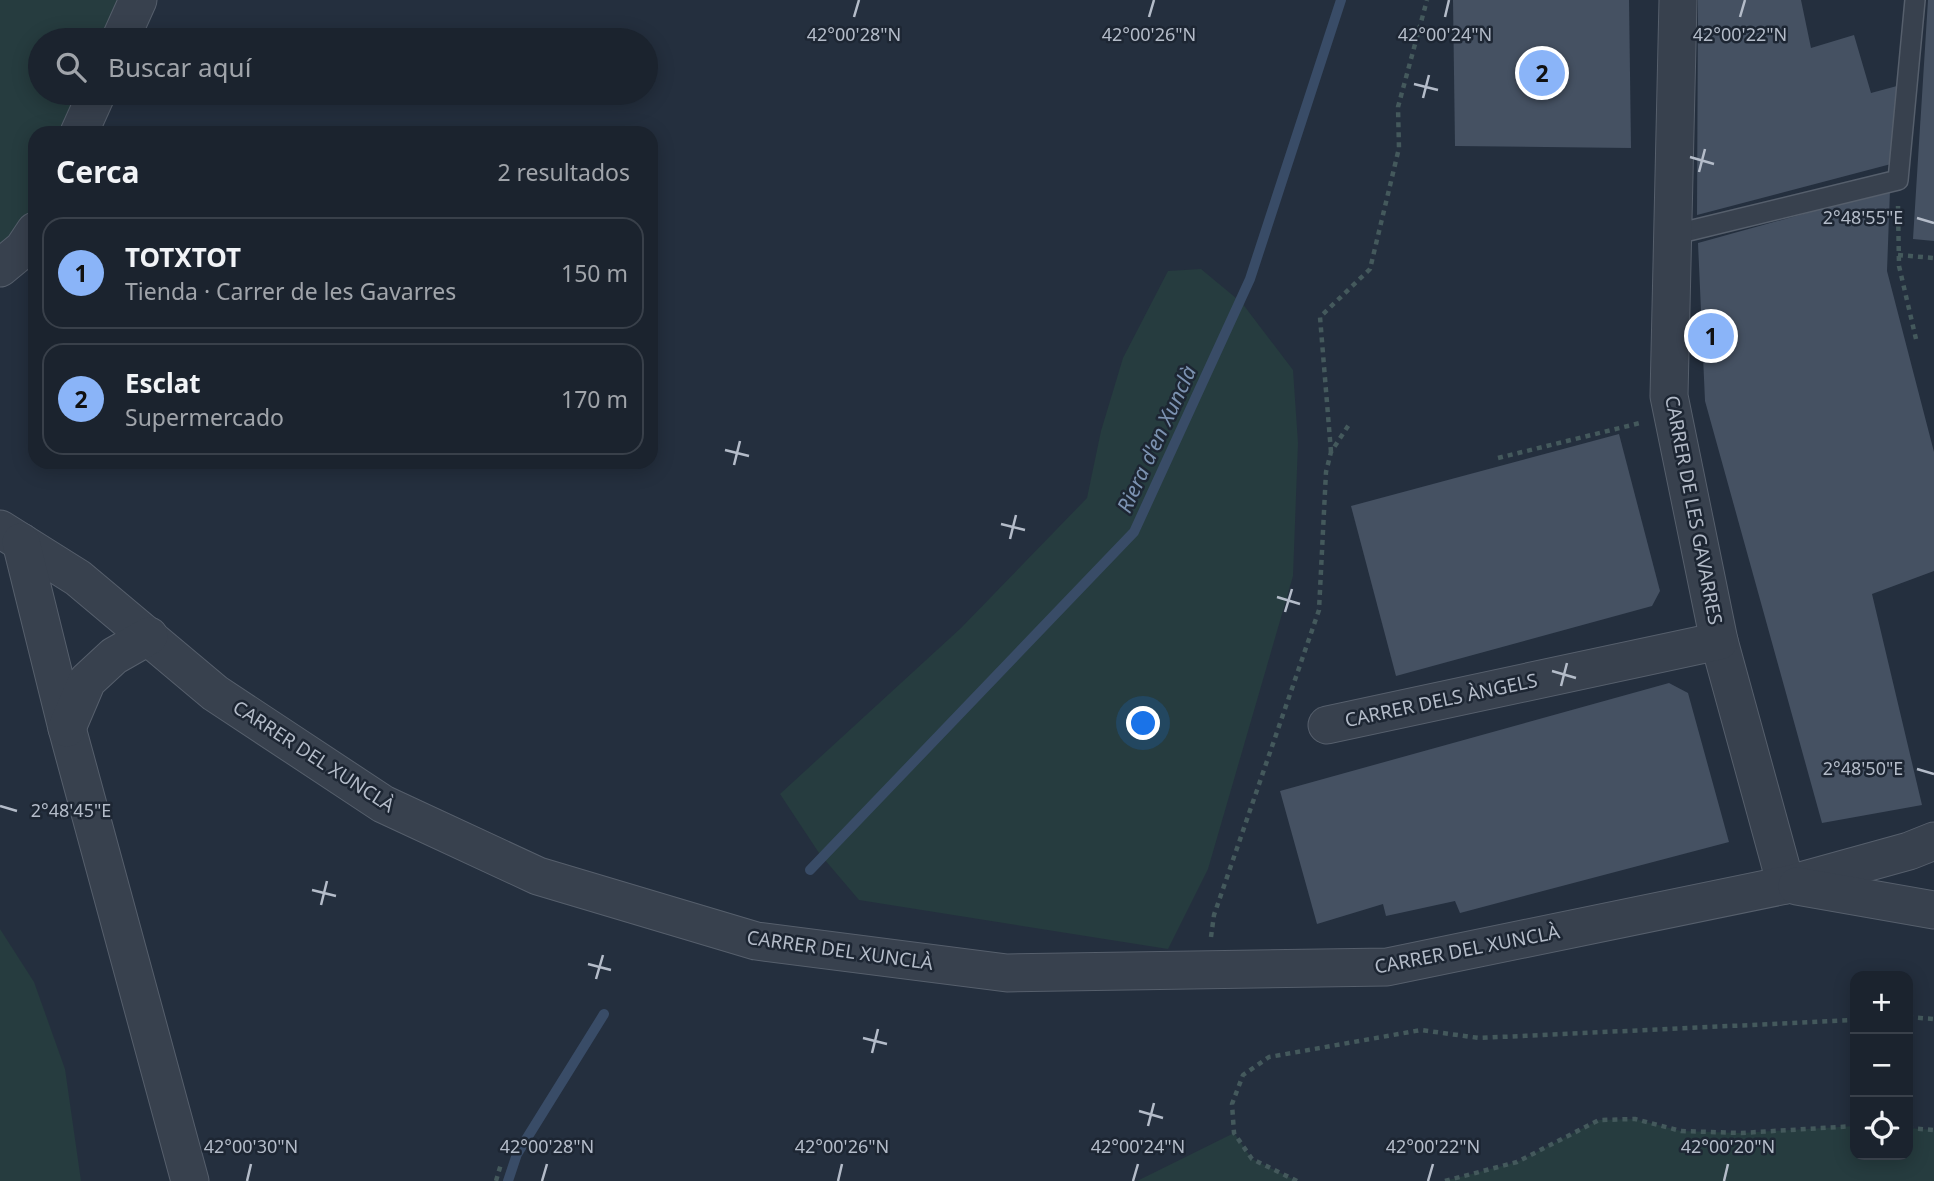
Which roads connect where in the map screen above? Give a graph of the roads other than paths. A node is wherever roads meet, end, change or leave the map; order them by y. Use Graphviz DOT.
graph roads {
  1 [pos="138,0"];
  2 [pos="1678,0"];
  3 [pos="1915,0"];
  4 [pos="125,28"];
  5 [pos="92,105"];
  6 [pos="82,126"];
  7 [pos="1672,235"];
  8 [pos="28,242"];
  9 [pos="0,268"];
  10 [pos="11,535"];
  11 [pos="149,636"];
  12 [pos="1720,641"];
  13 [pos="1327,725"];
  14 [pos="67,728"];
  15 [pos="1934,841"];
  16 [pos="1786,884"];
  17 [pos="1934,910"];
  18 [pos="190,1181"];
  1 -- 4 [label="street"];
  2 -- 7 [label="street, CARRER DE LES GAVARRES"];
  3 -- 7 [label="lane"];
  5 -- 6 [label="street"];
  7 -- 12 [label="street, CARRER DE LES GAVARRES"];
  8 -- 9 [label="street"];
  10 -- 11 [label="street, CARRER DEL XUNCLÀ"];
  10 -- 14 [label="street"];
  11 -- 14 [label="street"];
  11 -- 16 [label="street, CARRER DEL XUNCLÀ"];
  12 -- 13 [label="street, CARRER DELS ÀNGELS"];
  12 -- 16 [label="street, CARRER DE LES GAVARRES"];
  14 -- 18 [label="street"];
  15 -- 16 [label="street, CARRER DEL XUNCLÀ"];
  16 -- 17 [label="street"];
}
